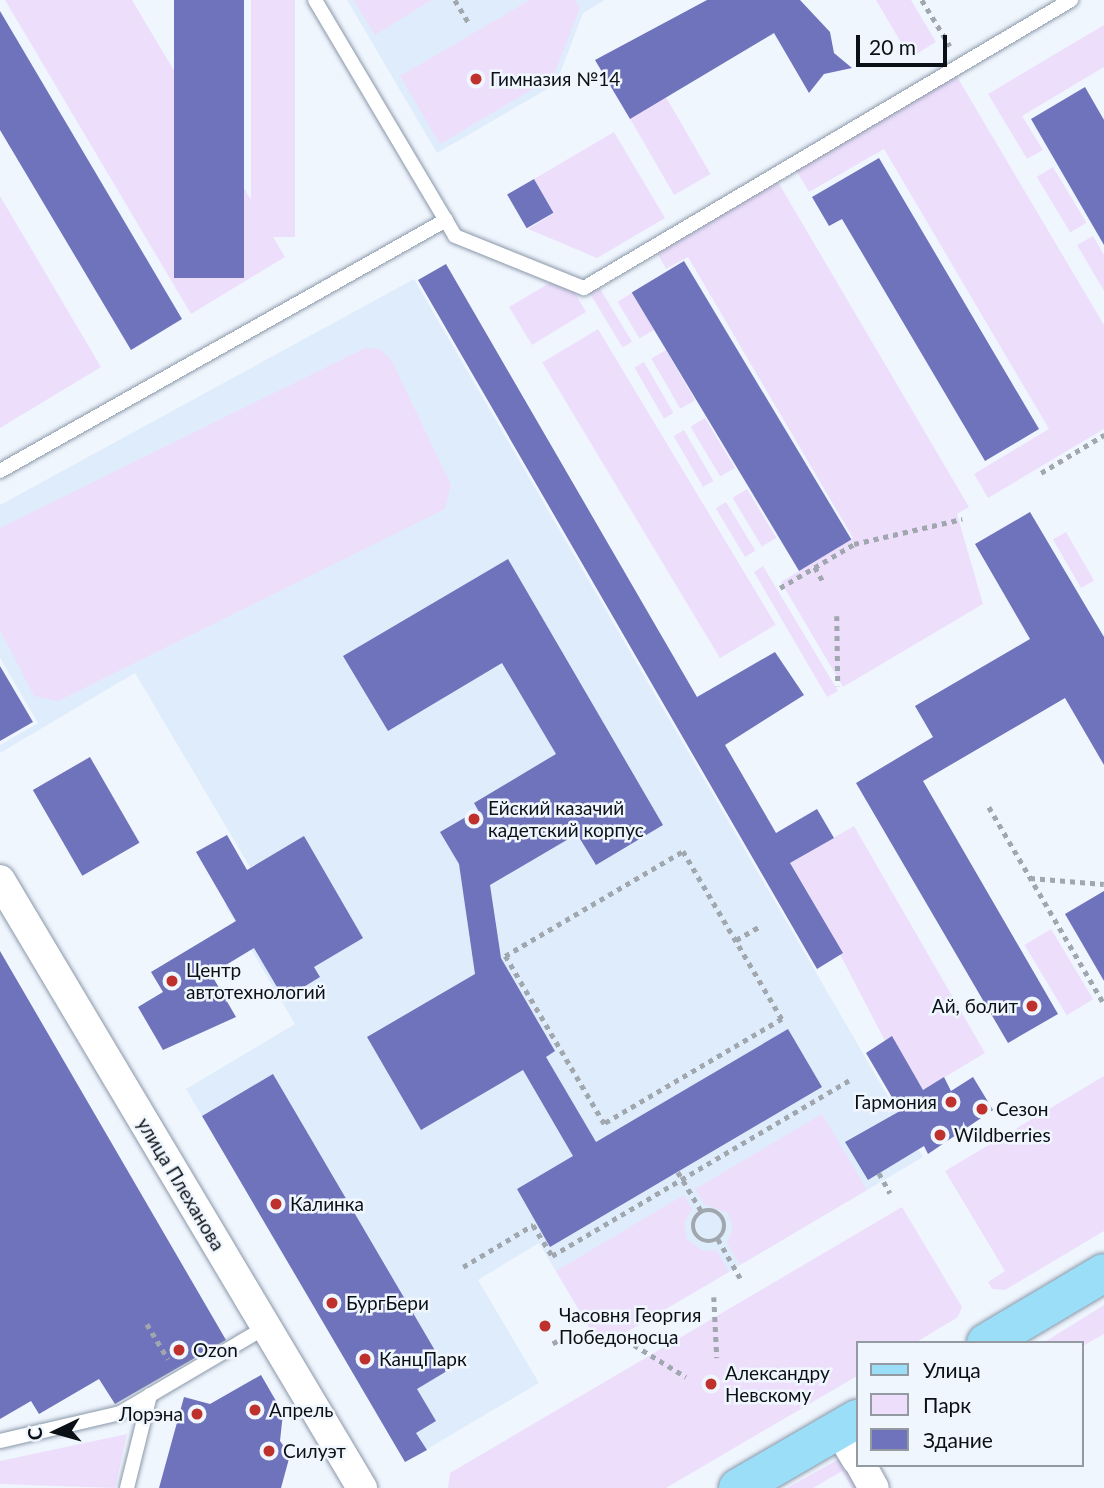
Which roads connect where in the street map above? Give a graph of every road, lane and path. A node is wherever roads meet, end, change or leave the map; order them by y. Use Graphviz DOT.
graph roads {
  1 [pos="315,0"];
  2 [pos="456,0"];
  3 [pos="922,0"];
  4 [pos="1071,0"];
  5 [pos="469,23"];
  6 [pos="955,56"];
  7 [pos="446,220"];
  8 [pos="1104,435"];
  9 [pos="0,471"];
  10 [pos="1041,473"];
  11 [pos="962,519"];
  12 [pos="815,567"];
  13 [pos="824,583"];
  14 [pos="780,588"];
  15 [pos="837,615"];
  16 [pos="838,686"];
  17 [pos="989,807"];
  18 [pos="1030,878"];
  19 [pos="0,880"];
  20 [pos="1104,884"];
  21 [pos="760,926"];
  22 [pos="736,940"];
  23 [pos="1104,1004"];
  24 [pos="850,1080"];
  25 [pos="678,1172"];
  26 [pos="879,1173"];
  27 [pos="683,1179"];
  28 [pos="890,1193"];
  29 [pos="702,1212"];
  30 [pos="718,1239"];
  31 [pos="463,1267"];
  32 [pos="1104,1273"];
  33 [pos="742,1281"];
  34 [pos="714,1297"];
  35 [pos="148,1324"];
  36 [pos="266,1327"];
  37 [pos="554,1340"];
  38 [pos="989,1341"];
  39 [pos="634,1345"];
  40 [pos="558,1348"];
  41 [pos="717,1358"];
  42 [pos="686,1377"];
  43 [pos="179,1378"];
  44 [pos="150,1395"];
  45 [pos="851,1436"];
  46 [pos="0,1441"];
  47 [pos="862,1467"];
  48 [pos="127,1488"];
  49 [pos="362,1488"];
  50 [pos="738,1488"];
  51 [pos="874,1488"];
  1 -- 7 [label="lane"];
  2 -- 5 [label="path"];
  3 -- 6 [label="path"];
  4 -- 7 [label="lane"];
  7 -- 9 [label="lane"];
  8 -- 10 [label="path"];
  11 -- 12 [label="path"];
  12 -- 13 [label="path"];
  12 -- 14 [label="path"];
  15 -- 16 [label="path"];
  17 -- 18 [label="path"];
  18 -- 20 [label="path"];
  18 -- 23 [label="path"];
  19 -- 36 [label="street, улица Плеханова"];
  21 -- 22 [label="path"];
  22 -- 22 [label="path"];
  24 -- 27 [label="path"];
  25 -- 27 [label="path"];
  26 -- 28 [label="path"];
  27 -- 29 [label="path"];
  27 -- 31 [label="path"];
  29 -- 30 [label="path"];
  29 -- 30 [label="path"];
  30 -- 33 [label="path"];
  32 -- 38 [label="main road"];
  34 -- 41 [label="path"];
  35 -- 43 [label="path"];
  36 -- 43 [label="lane"];
  36 -- 49 [label="street, улица Плеханова"];
  37 -- 40 [label="path"];
  39 -- 42 [label="path"];
  43 -- 44 [label="lane"];
  44 -- 46 [label="lane"];
  44 -- 48 [label="lane"];
  45 -- 50 [label="main road"];
  47 -- 51 [label="street"];
}
